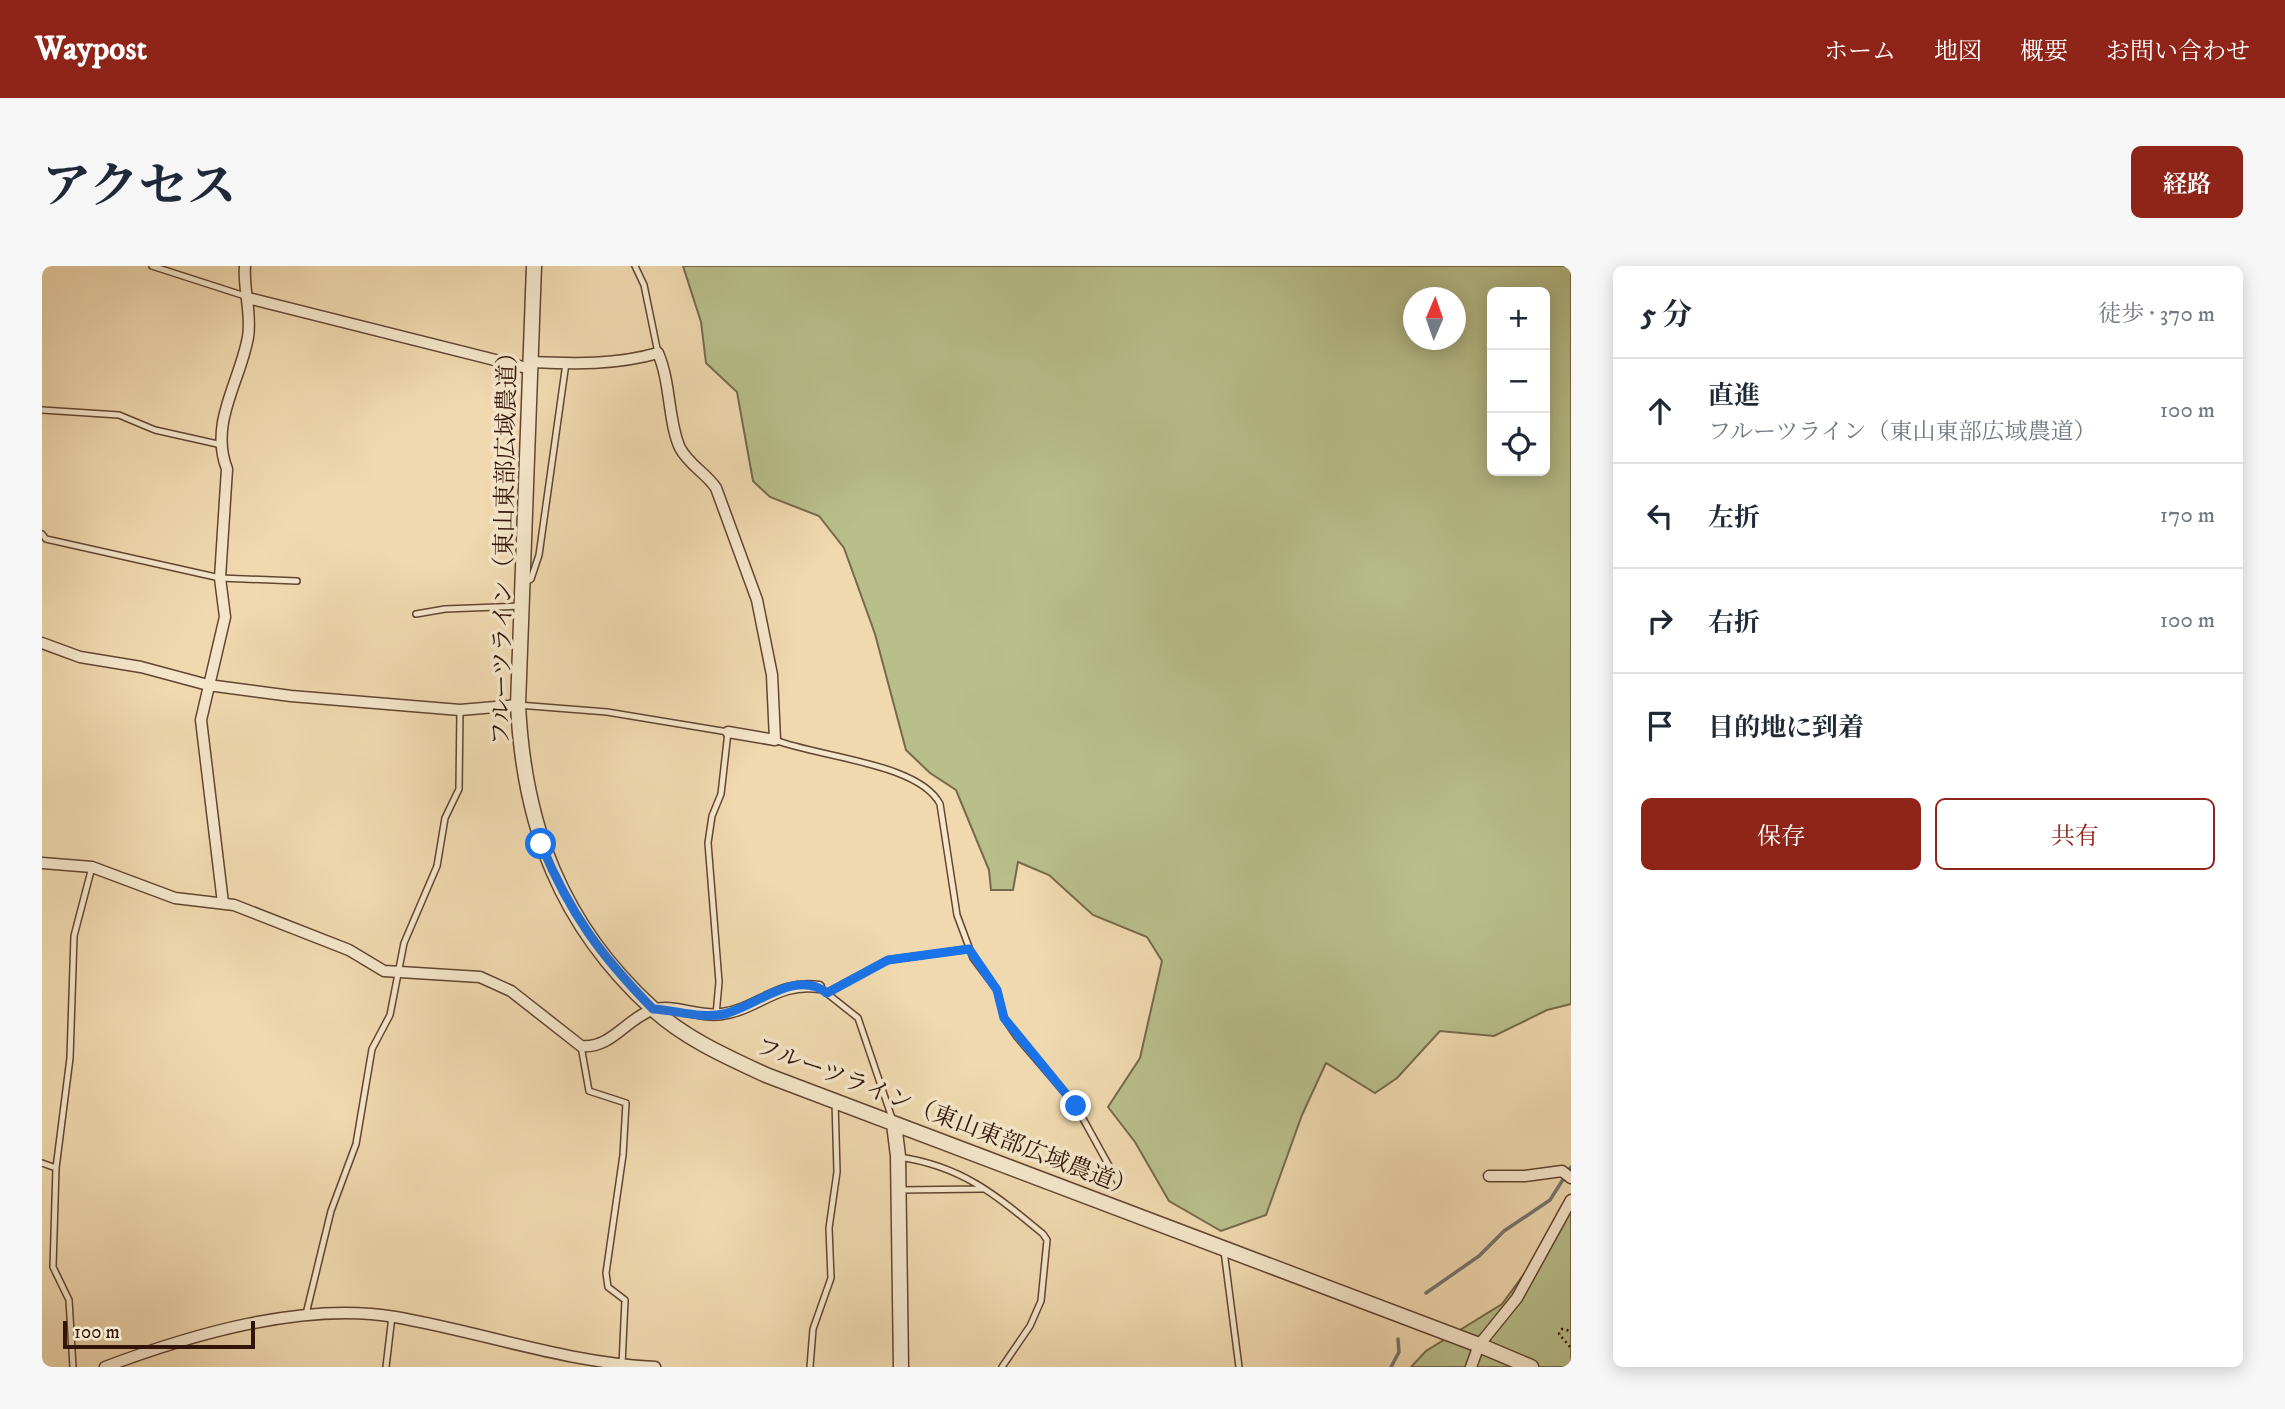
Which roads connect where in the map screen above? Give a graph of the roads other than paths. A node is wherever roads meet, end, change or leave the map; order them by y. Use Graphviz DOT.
graph roads {
  1 [pos="152,266"];
  2 [pos="245,266"];
  3 [pos="534,266"];
  4 [pos="635,266"];
  5 [pos="247,298"];
  6 [pos="658,353"];
  7 [pos="566,363"];
  8 [pos="531,365"];
  9 [pos="42,410"];
  10 [pos="222,444"];
  11 [pos="42,534"];
  12 [pos="220,578"];
  13 [pos="297,581"];
  14 [pos="524,583"];
  15 [pos="524,605"];
  16 [pos="416,614"];
  17 [pos="42,643"];
  18 [pos="208,685"];
  19 [pos="518,705"];
  20 [pos="460,710"];
  21 [pos="728,732"];
  22 [pos="775,740"];
  23 [pos="42,863"];
  24 [pos="92,867"];
  25 [pos="223,903"];
  26 [pos="969,949"];
  27 [pos="396,972"];
  28 [pos="823,990"];
  29 [pos="653,1009"];
  30 [pos="716,1015"];
  31 [pos="581,1046"];
  32 [pos="835,1101"];
  33 [pos="894,1124"];
  34 [pos="898,1156"];
  35 [pos="42,1163"];
  36 [pos="56,1168"];
  37 [pos="1566,1175"];
  38 [pos="1489,1176"];
  39 [pos="1118,1182"];
  40 [pos="986,1189"];
  41 [pos="898,1190"];
  42 [pos="1571,1200"];
  43 [pos="1224,1248"];
  44 [pos="306,1314"];
  45 [pos="392,1316"];
  46 [pos="1479,1345"];
  47 [pos="622,1366"];
  48 [pos="73,1367"];
  49 [pos="105,1367"];
  50 [pos="386,1367"];
  51 [pos="654,1367"];
  52 [pos="810,1367"];
  53 [pos="901,1367"];
  54 [pos="1002,1367"];
  55 [pos="1239,1367"];
  56 [pos="1471,1367"];
  57 [pos="1531,1367"];
  1 -- 5 [label="lane"];
  2 -- 5 [label="street"];
  3 -- 8 [label="street, フルーツライン（東山東部広域農道）"];
  4 -- 6 [label="lane"];
  5 -- 8 [label="street"];
  5 -- 10 [label="street"];
  6 -- 7 [label="street"];
  6 -- 22 [label="street"];
  7 -- 8 [label="street"];
  7 -- 14 [label="lane"];
  8 -- 14 [label="street, フルーツライン（東山東部広域農道）"];
  9 -- 10 [label="lane"];
  10 -- 12 [label="street"];
  11 -- 12 [label="lane"];
  12 -- 13 [label="lane"];
  12 -- 18 [label="street"];
  14 -- 15 [label="street, フルーツライン（東山東部広域農道）"];
  15 -- 16 [label="lane"];
  15 -- 19 [label="street, フルーツライン（東山東部広域農道）"];
  17 -- 18 [label="street"];
  18 -- 20 [label="street"];
  18 -- 25 [label="street"];
  19 -- 20 [label="street"];
  19 -- 21 [label="lane"];
  19 -- 29 [label="street, フルーツライン（東山東部広域農道）"];
  20 -- 27 [label="lane"];
  21 -- 22 [label="street"];
  21 -- 30 [label="lane"];
  22 -- 26 [label="lane"];
  23 -- 24 [label="street"];
  24 -- 25 [label="street"];
  24 -- 36 [label="lane"];
  25 -- 27 [label="street"];
  26 -- 28 [label="lane"];
  26 -- 39 [label="lane"];
  27 -- 31 [label="street"];
  27 -- 44 [label="lane"];
  28 -- 30 [label="street"];
  28 -- 33 [label="lane"];
  29 -- 30 [label="street"];
  29 -- 31 [label="street"];
  29 -- 32 [label="street, フルーツライン（東山東部広域農道）"];
  31 -- 47 [label="lane"];
  32 -- 33 [label="street, フルーツライン（東山東部広域農道）"];
  32 -- 52 [label="lane"];
  33 -- 34 [label="street"];
  33 -- 43 [label="street, フルーツライン（東山東部広域農道）"];
  34 -- 40 [label="lane"];
  34 -- 41 [label="street"];
  35 -- 36 [label="lane"];
  36 -- 48 [label="lane"];
  37 -- 38 [label="street"];
  40 -- 41 [label="lane"];
  40 -- 54 [label="lane"];
  41 -- 53 [label="street"];
  42 -- 46 [label="street"];
  43 -- 46 [label="street, フルーツライン（東山東部広域農道）"];
  43 -- 55 [label="lane"];
  44 -- 45 [label="street"];
  44 -- 49 [label="street"];
  45 -- 47 [label="street"];
  45 -- 50 [label="lane"];
  46 -- 56 [label="street"];
  46 -- 57 [label="street, フルーツライン（東山東部広域農道）"];
  47 -- 51 [label="street"];
}
